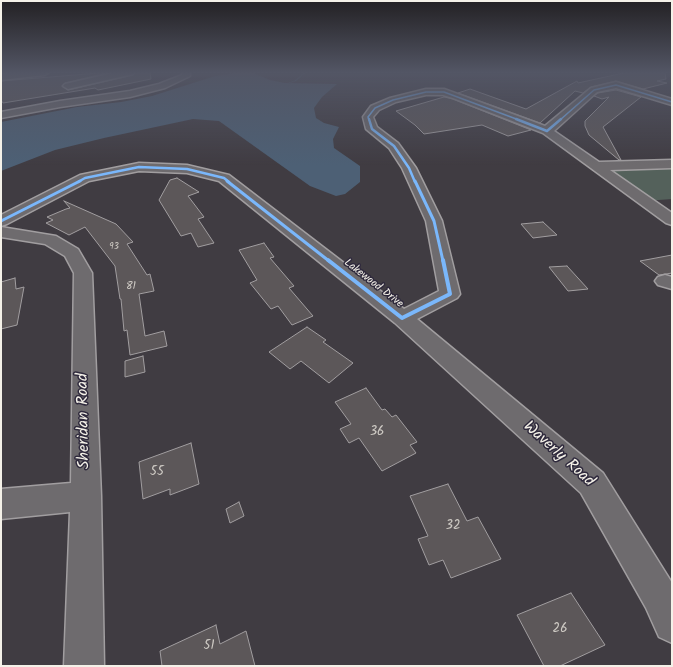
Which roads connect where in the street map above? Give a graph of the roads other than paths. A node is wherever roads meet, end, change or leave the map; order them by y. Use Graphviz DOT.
graph roads {
  1 [pos="66,103"];
  2 [pos="386,103"];
  3 [pos="474,103"];
  4 [pos="579,103"];
  5 [pos="1,115"];
  6 [pos="546,131"];
  7 [pos="672,164"];
  8 [pos="596,166"];
  9 [pos="665,199"];
  10 [pos="645,201"];
  11 [pos="1,220"];
  12 [pos="672,220"];
  13 [pos="1,232"];
  14 [pos="402,318"];
  15 [pos="86,496"];
  16 [pos="1,504"];
  17 [pos="672,624"];
  18 [pos="84,666"];
  1 -- 5 [label="street"];
  2 -- 14 [label="street, Lakewood Drive"];
  3 -- 6 [label="street, Lakewood Drive"];
  4 -- 6 [label="street"];
  6 -- 8 [label="street, Lakewood Drive"];
  7 -- 8 [label="street"];
  8 -- 10 [label="street, Lakewood Drive"];
  9 -- 10 [label="street"];
  10 -- 12 [label="street, Lakewood Drive"];
  11 -- 14 [label="street, Lakewood Drive"];
  13 -- 15 [label="street, Sheridan Road"];
  14 -- 17 [label="street, Waverly Road"];
  15 -- 16 [label="street"];
  15 -- 18 [label="street, Sheridan Road"];
}
